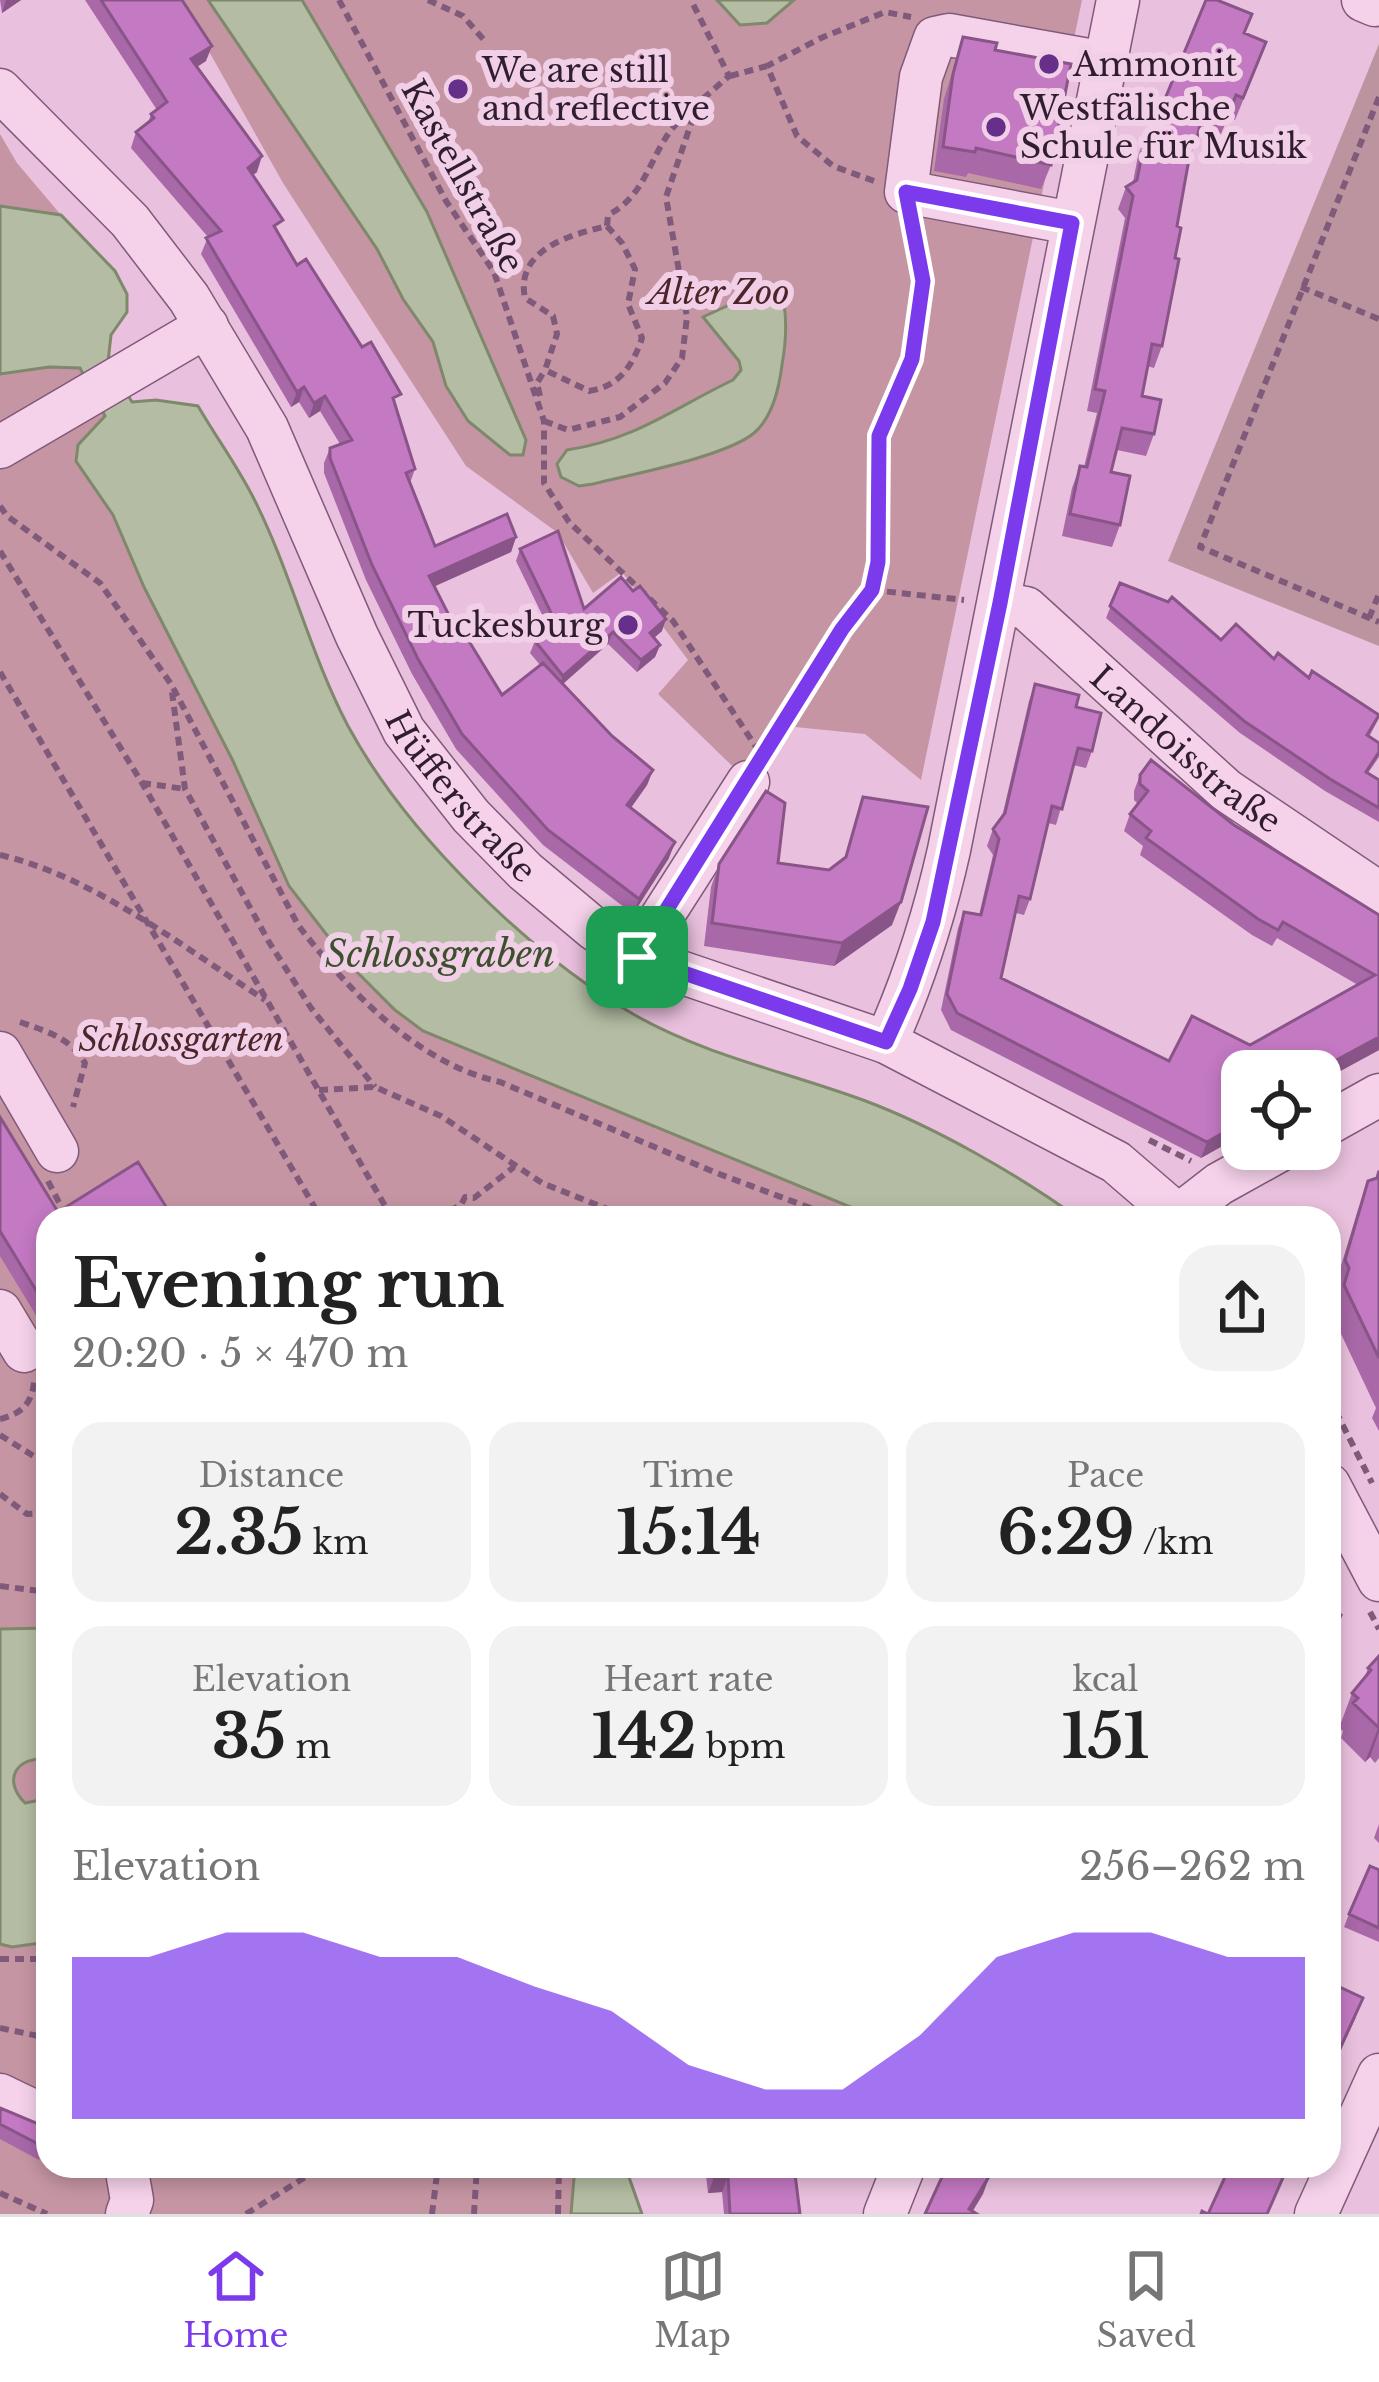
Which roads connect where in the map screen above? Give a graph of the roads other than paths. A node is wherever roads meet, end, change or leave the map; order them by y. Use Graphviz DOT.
graph roads {
  1 [pos="1118,0"];
  2 [pos="1105,63"];
  3 [pos="0,90"];
  4 [pos="1072,223"];
  5 [pos="207,326"];
  6 [pos="0,447"];
  7 [pos="982,602"];
  8 [pos="748,782"];
  9 [pos="1379,893"];
  10 [pos="637,957"];
  11 [pos="886,1042"];
  12 [pos="0,1053"];
  13 [pos="1379,1094"];
  14 [pos="1341,1116"];
  15 [pos="57,1151"];
  16 [pos="1244,1170"];
  17 [pos="1168,1206"];
  18 [pos="1192,1206"];
  19 [pos="0,1311"];
  20 [pos="24,1351"];
  21 [pos="1341,1508"];
  22 [pos="1379,1580"];
  23 [pos="1379,2075"];
  24 [pos="0,2095"];
  25 [pos="36,2112"];
  26 [pos="1341,2159"];
  27 [pos="127,2178"];
  28 [pos="899,2178"];
  29 [pos="1332,2178"];
  30 [pos="127,2214"];
  31 [pos="884,2214"];
  32 [pos="1316,2214"];
  1 -- 2 [label="street"];
  2 -- 4 [label="street"];
  2 -- 4 [label="street"];
  3 -- 5 [label="street, Hüfferstraße"];
  4 -- 7 [label="street"];
  5 -- 6 [label="street"];
  5 -- 10 [label="street, Hüfferstraße"];
  7 -- 9 [label="street, Landoisstraße"];
  7 -- 11 [label="street"];
  8 -- 10 [label="street"];
  10 -- 11 [label="street, Hüfferstraße"];
  11 -- 17 [label="street, Hüfferstraße"];
  12 -- 15 [label="street"];
  13 -- 14 [label="street"];
  16 -- 18 [label="street"];
  19 -- 20 [label="street"];
  21 -- 22 [label="street"];
  23 -- 26 [label="street"];
  24 -- 25 [label="street"];
  27 -- 30 [label="street"];
  28 -- 31 [label="street"];
  29 -- 32 [label="street"];
}
